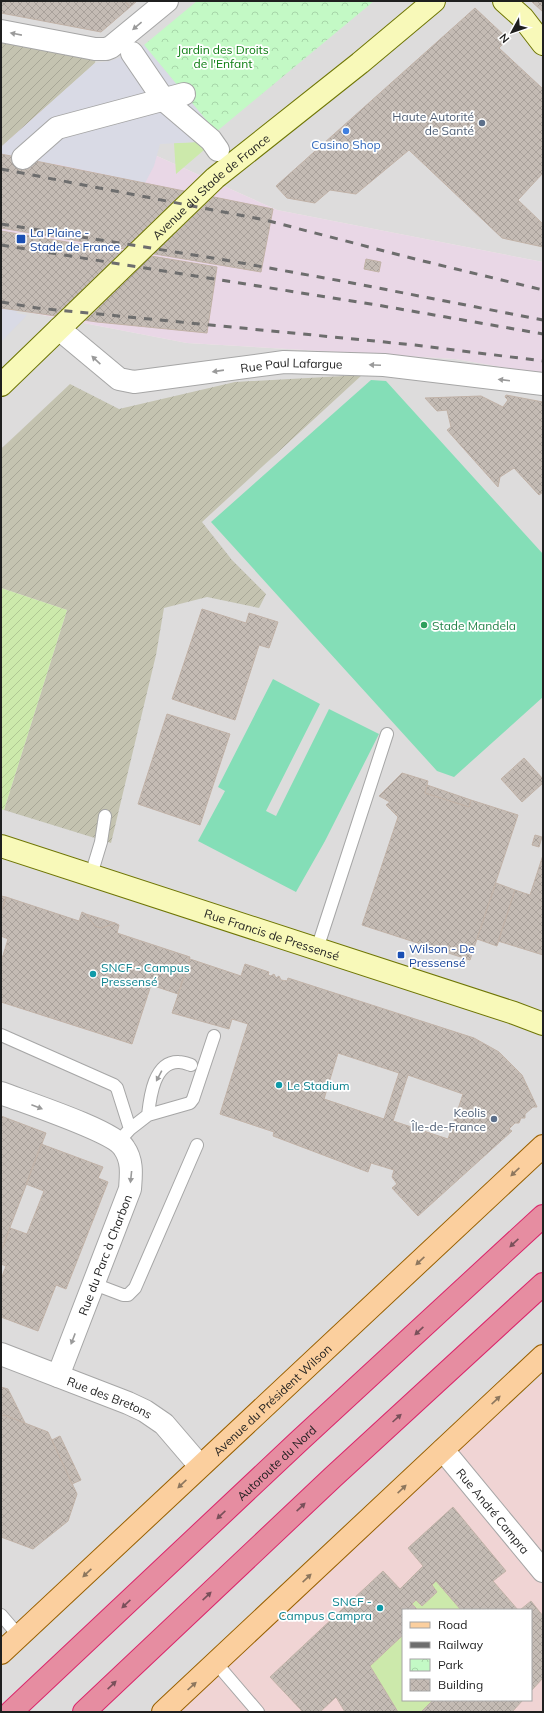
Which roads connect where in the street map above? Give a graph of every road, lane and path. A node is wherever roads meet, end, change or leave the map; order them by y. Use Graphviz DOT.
graph roads {
  1 [pos="167,1"];
  2 [pos="434,1"];
  3 [pos="504,1"];
  4 [pos="1,32"];
  5 [pos="543,44"];
  6 [pos="132,53"];
  7 [pos="174,97"];
  8 [pos="218,150"];
  9 [pos="23,158"];
  10 [pos="59,329"];
  11 [pos="543,384"];
  12 [pos="1,385"];
  13 [pos="387,734"];
  14 [pos="106,816"];
  15 [pos="1,846"];
  16 [pos="91,875"];
  17 [pos="317,949"];
  18 [pos="543,1024"];
  19 [pos="1,1035"];
  20 [pos="214,1036"];
  21 [pos="191,1065"];
  22 [pos="1,1093"];
  23 [pos="148,1115"];
  24 [pos="125,1135"];
  25 [pos="197,1145"];
  26 [pos="543,1146"];
  27 [pos="543,1216"];
  28 [pos="94,1284"];
  29 [pos="543,1284"];
  30 [pos="1,1354"];
  31 [pos="543,1356"];
  32 [pos="58,1376"];
  33 [pos="443,1450"];
  34 [pos="200,1466"];
  35 [pos="543,1571"];
  36 [pos="1,1615"];
  37 [pos="19,1636"];
  38 [pos="1,1653"];
  39 [pos="216,1664"];
  40 [pos="12,1712"];
  41 [pos="84,1712"];
  42 [pos="163,1712"];
  43 [pos="258,1712"];
  1 -- 4 [label="street, one-way"];
  2 -- 10 [label="street, Avenue du Stade de France"];
  3 -- 5 [label="street"];
  6 -- 7 [label="street"];
  7 -- 8 [label="street"];
  7 -- 9 [label="street"];
  11 -- 10 [label="street, Rue Paul Lafargue, one-way"];
  10 -- 12 [label="street, Avenue du Stade de France"];
  13 -- 17 [label="lane"];
  14 -- 16 [label="lane"];
  15 -- 16 [label="street, Rue Francis de Pressensé"];
  16 -- 17 [label="street, Rue Francis de Pressensé"];
  17 -- 18 [label="street, Rue Francis de Pressensé"];
  19 -- 24 [label="lane"];
  20 -- 23 [label="lane"];
  21 -- 23 [label="lane, one-way"];
  22 -- 24 [label="street, Rue du Parc à Charbon, one-way"];
  23 -- 24 [label="lane"];
  24 -- 28 [label="street, Rue du Parc à Charbon, one-way"];
  25 -- 28 [label="lane"];
  26 -- 34 [label="main road, Avenue du Président Wilson, one-way"];
  27 -- 40 [label="highway, Autoroute du Nord, one-way"];
  28 -- 32 [label="street, Rue du Parc à Charbon, one-way"];
  41 -- 29 [label="highway, one-way"];
  30 -- 32 [label="street, Rue des Bretons"];
  33 -- 31 [label="main road, one-way"];
  32 -- 34 [label="street, Rue des Bretons"];
  33 -- 35 [label="street, Rue André Campra"];
  39 -- 33 [label="main road, one-way"];
  34 -- 37 [label="main road, Avenue du Président Wilson, one-way"];
  36 -- 37 [label="lane"];
  37 -- 38 [label="main road, Avenue du Président Wilson"];
  42 -- 39 [label="main road, one-way"];
  39 -- 43 [label="lane"];
}
